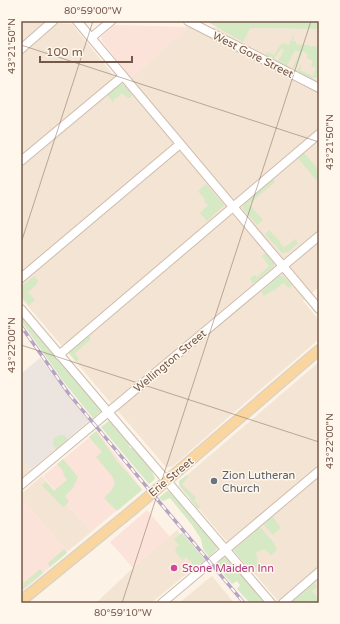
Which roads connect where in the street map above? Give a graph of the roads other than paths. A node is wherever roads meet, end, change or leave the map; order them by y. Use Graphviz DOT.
graph roads {
  1 [pos="53,21"];
  2 [pos="78,21"];
  3 [pos="111,21"];
  4 [pos="188,21"];
  5 [pos="92,37"];
  6 [pos="21,49"];
  7 [pos="123,76"];
  8 [pos="319,88"];
  9 [pos="319,134"];
  10 [pos="180,144"];
  11 [pos="21,161"];
  12 [pos="233,207"];
  13 [pos="319,236"];
  14 [pos="284,266"];
  15 [pos="21,278"];
  16 [pos="21,309"];
  17 [pos="319,309"];
  18 [pos="319,350"];
  19 [pos="59,355"];
  20 [pos="108,412"];
  21 [pos="319,471"];
  22 [pos="167,480"];
  23 [pos="21,485"];
  24 [pos="226,549"];
  25 [pos="319,572"];
  26 [pos="21,601"];
  27 [pos="162,603"];
  28 [pos="271,603"];
  29 [pos="283,603"];
  1 -- 6 [label="street"];
  2 -- 5 [label="street"];
  3 -- 5 [label="street"];
  4 -- 8 [label="street, West Gore Street"];
  5 -- 7 [label="street"];
  7 -- 10 [label="street"];
  7 -- 11 [label="street"];
  9 -- 12 [label="street"];
  10 -- 12 [label="street"];
  10 -- 15 [label="street"];
  12 -- 14 [label="street"];
  12 -- 19 [label="street"];
  13 -- 14 [label="street, Wellington Street"];
  14 -- 17 [label="street"];
  14 -- 20 [label="street, Wellington Street"];
  16 -- 19 [label="street"];
  18 -- 22 [label="main road, Erie Street"];
  19 -- 20 [label="street"];
  20 -- 22 [label="street"];
  20 -- 23 [label="street, Wellington Street"];
  21 -- 24 [label="street"];
  22 -- 24 [label="street"];
  22 -- 26 [label="main road, Erie Street"];
  24 -- 27 [label="street"];
  24 -- 28 [label="street"];
  25 -- 29 [label="street"];
}
